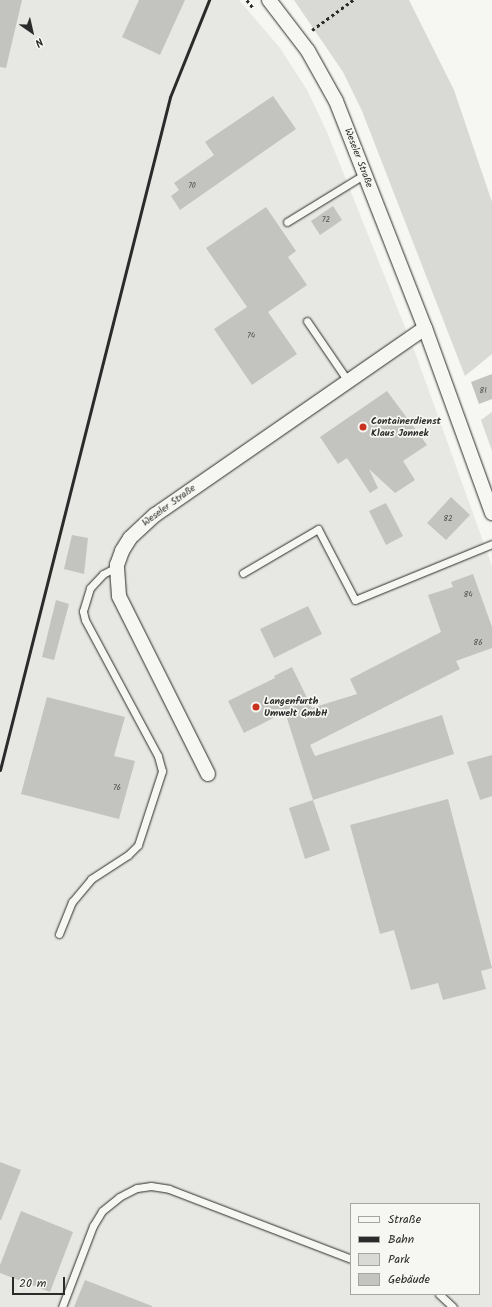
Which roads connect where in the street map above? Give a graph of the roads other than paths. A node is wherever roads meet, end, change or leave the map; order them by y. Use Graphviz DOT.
graph roads {
  1 [pos="269,0"];
  2 [pos="365,174"];
  3 [pos="287,222"];
  4 [pos="307,321"];
  5 [pos="425,328"];
  6 [pos="348,381"];
  7 [pos="492,513"];
  8 [pos="492,544"];
  9 [pos="117,567"];
  10 [pos="243,573"];
  11 [pos="208,774"];
  12 [pos="59,934"];
  13 [pos="350,1258"];
  14 [pos="440,1295"];
  15 [pos="62,1307"];
  16 [pos="453,1307"];
  1 -- 2 [label="street, Weseler Straße"];
  2 -- 3 [label="lane"];
  2 -- 5 [label="street, Weseler Straße"];
  4 -- 6 [label="lane"];
  5 -- 6 [label="street, Weseler Straße"];
  5 -- 7 [label="street, Weseler Straße"];
  6 -- 9 [label="street, Weseler Straße"];
  8 -- 10 [label="lane"];
  9 -- 11 [label="street, Weseler Straße"];
  9 -- 12 [label="lane"];
  13 -- 15 [label="lane"];
  14 -- 16 [label="lane"];
}
